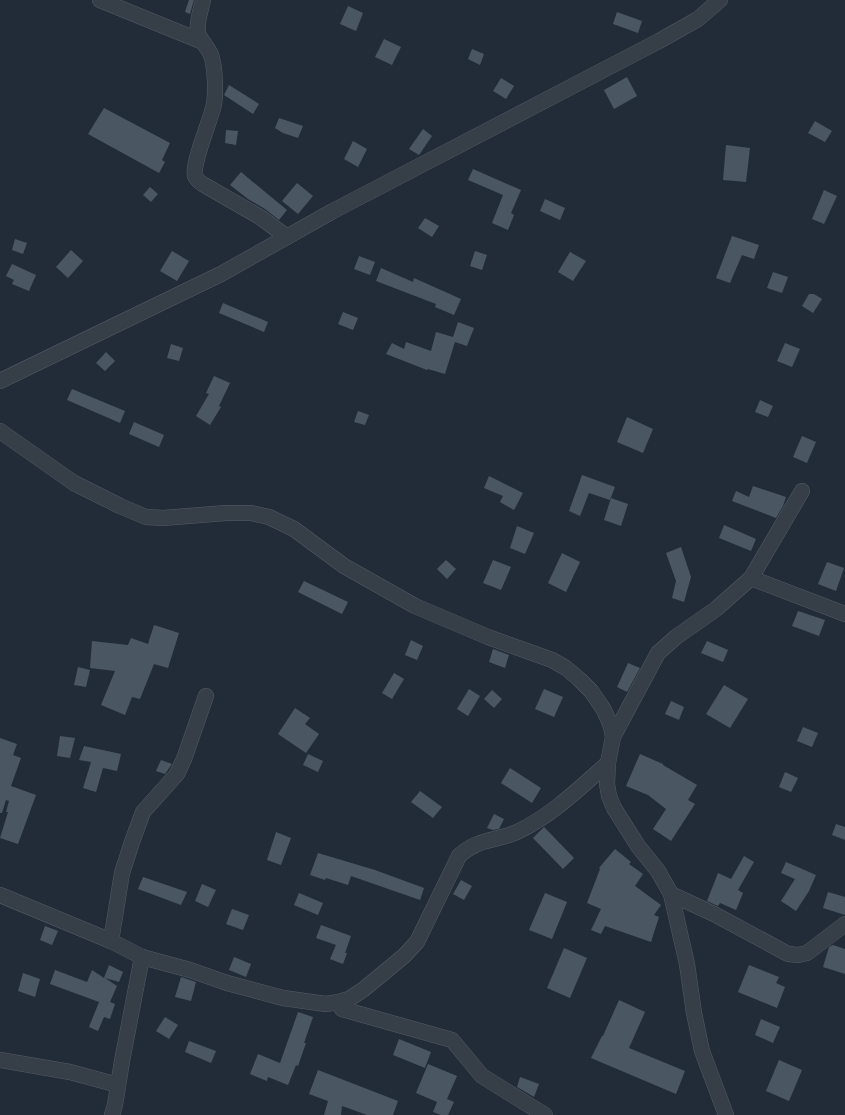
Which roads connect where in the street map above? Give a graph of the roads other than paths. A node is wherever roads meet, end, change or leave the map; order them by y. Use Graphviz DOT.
graph roads {
  1 [pos="100,0"];
  2 [pos="203,0"];
  3 [pos="720,0"];
  4 [pos="203,42"];
  5 [pos="287,237"];
  6 [pos="0,381"];
  7 [pos="0,431"];
  8 [pos="802,491"];
  9 [pos="751,578"];
  10 [pos="845,614"];
  11 [pos="206,696"];
  12 [pos="613,737"];
  13 [pos="608,763"];
  14 [pos="671,894"];
  15 [pos="0,895"];
  16 [pos="845,924"];
  17 [pos="111,940"];
  18 [pos="142,957"];
  19 [pos="338,1002"];
  20 [pos="0,1060"];
  21 [pos="118,1086"];
  22 [pos="112,1115"];
  23 [pos="545,1115"];
  24 [pos="726,1115"];
  1 -- 4 [label="street"];
  2 -- 4 [label="street"];
  3 -- 5 [label="street"];
  4 -- 5 [label="street"];
  5 -- 6 [label="street"];
  7 -- 12 [label="street"];
  8 -- 9 [label="street"];
  9 -- 10 [label="street"];
  9 -- 12 [label="street"];
  11 -- 17 [label="street"];
  12 -- 13 [label="street"];
  13 -- 14 [label="street"];
  13 -- 19 [label="street"];
  14 -- 16 [label="street"];
  14 -- 24 [label="street"];
  15 -- 17 [label="street"];
  17 -- 18 [label="street"];
  18 -- 19 [label="street"];
  18 -- 21 [label="street"];
  19 -- 23 [label="street"];
  20 -- 21 [label="street"];
  21 -- 22 [label="street"];
}
